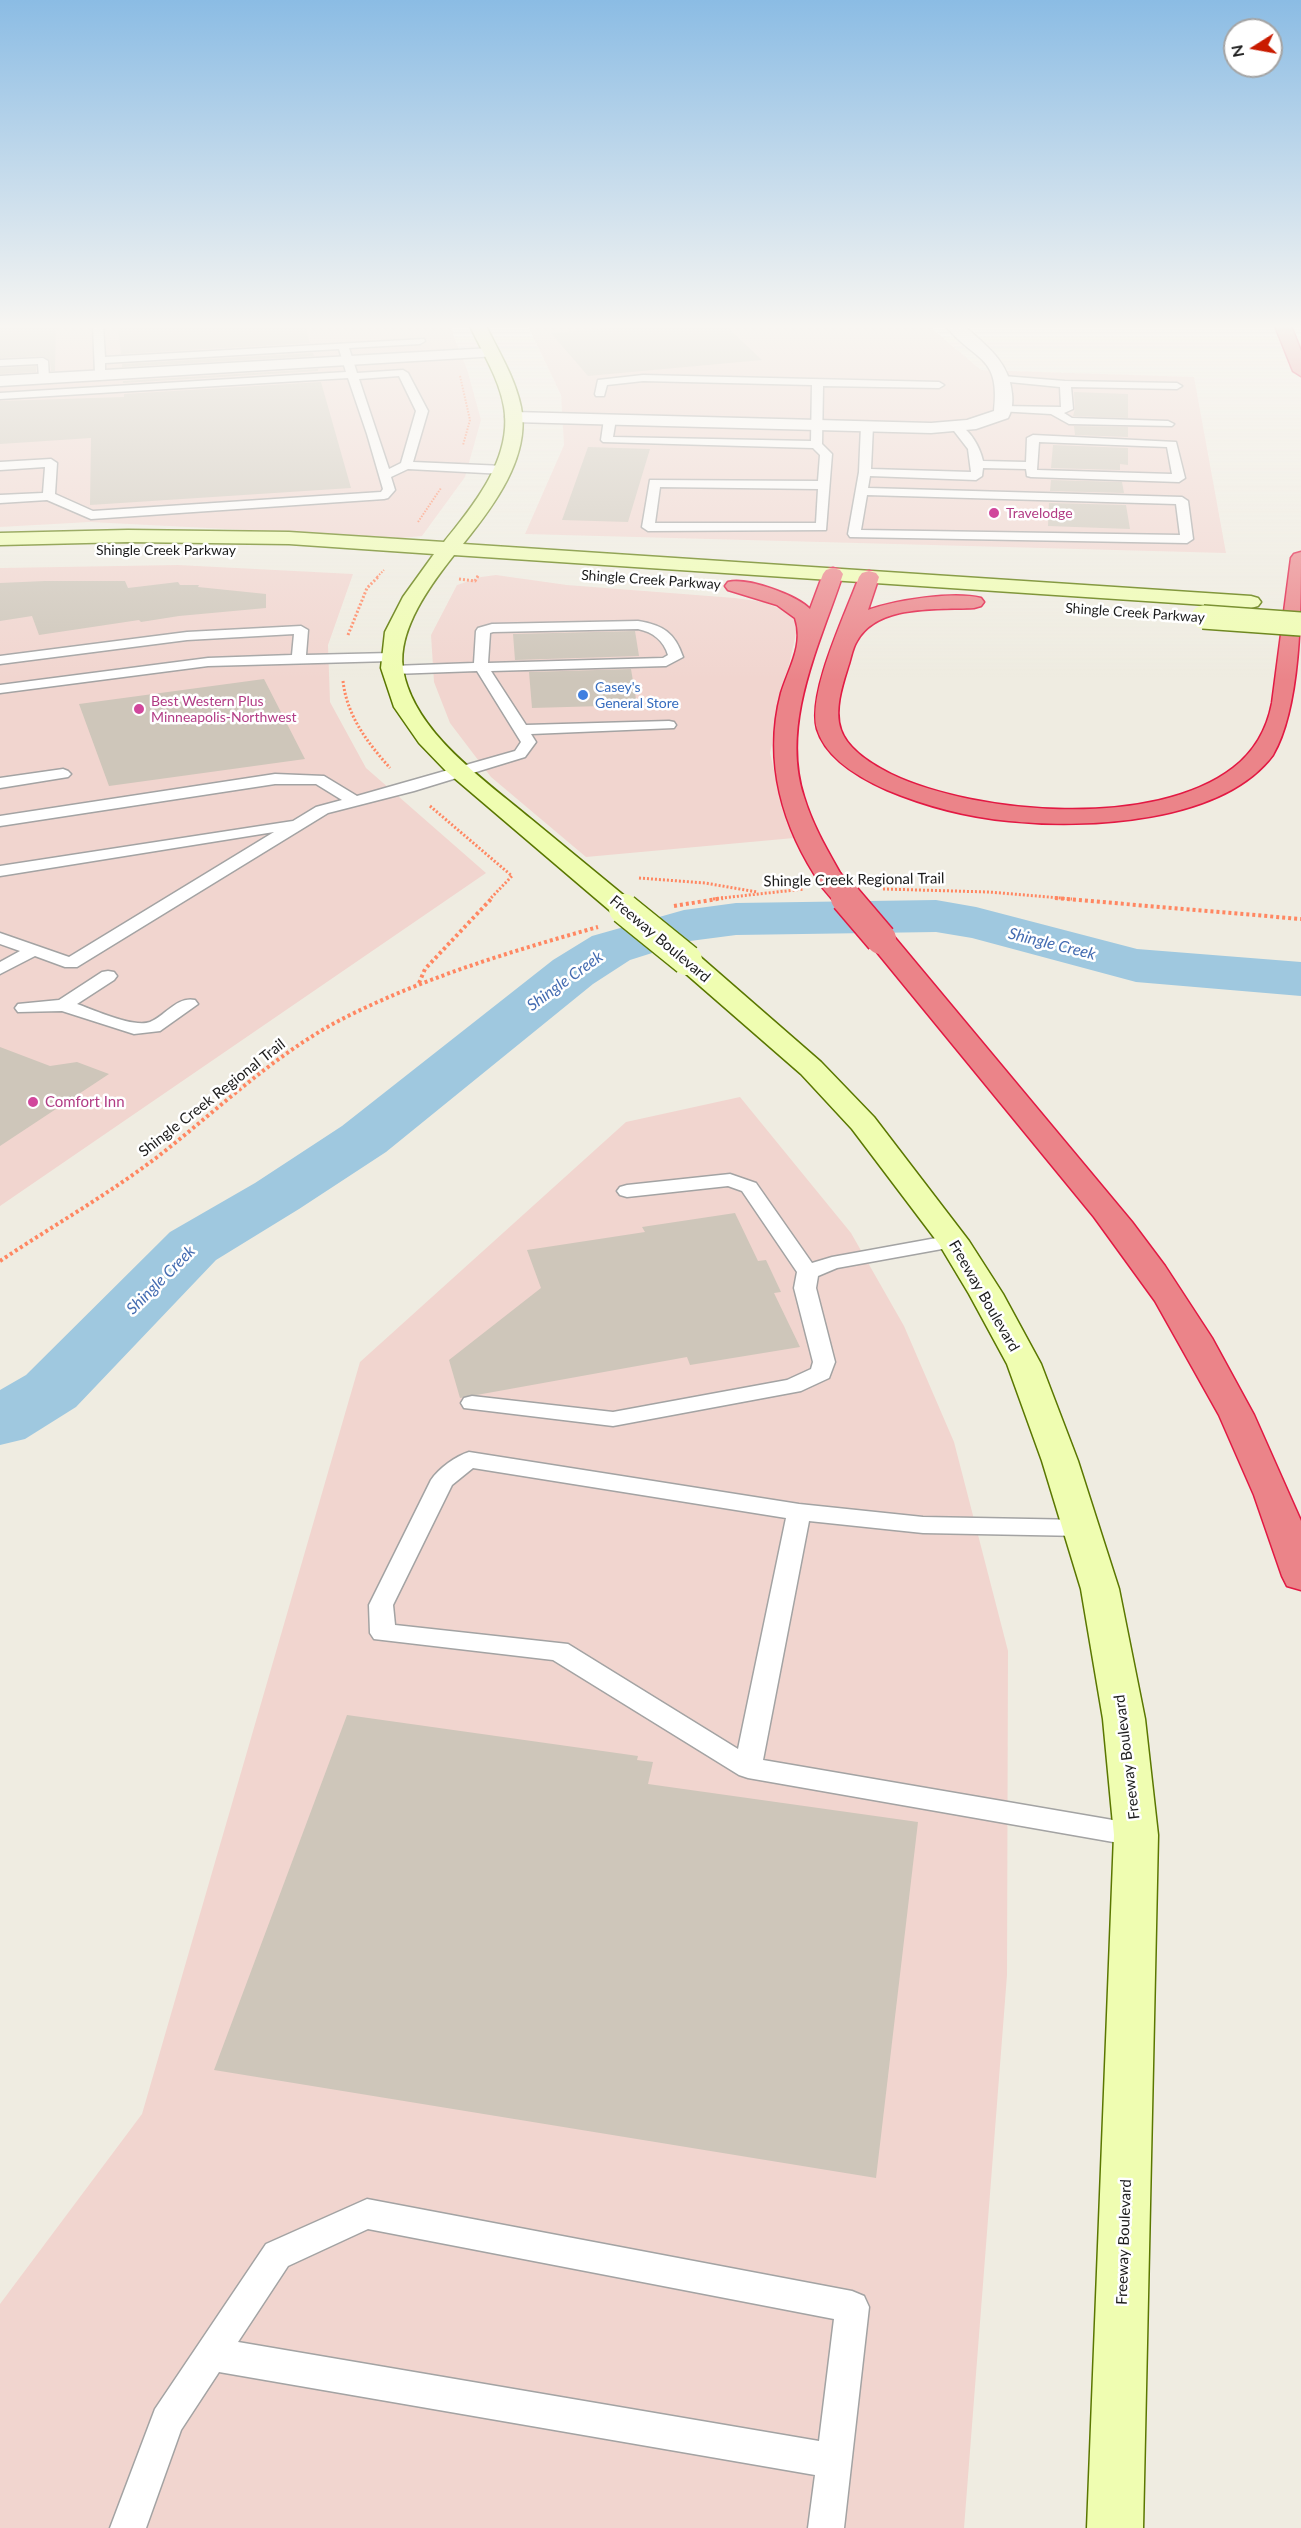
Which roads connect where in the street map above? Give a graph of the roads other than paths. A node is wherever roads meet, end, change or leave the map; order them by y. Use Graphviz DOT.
graph roads {
  1 [pos="377,444"];
  2 [pos="412,444"];
  3 [pos="511,444"];
  4 [pos="773,444"];
  5 [pos="866,444"];
  6 [pos="973,444"];
  7 [pos="1033,444"];
  8 [pos="1171,444"];
  9 [pos="816,445"];
  10 [pos="978,464"];
  11 [pos="406,465"];
  12 [pos="0,466"];
  13 [pos="1032,466"];
  14 [pos="504,470"];
  15 [pos="865,472"];
  16 [pos="385,476"];
  17 [pos="824,485"];
  18 [pos="862,491"];
  19 [pos="49,496"];
  20 [pos="0,499"];
  21 [pos="0,539"];
  22 [pos="0,555"];
  23 [pos="443,556"];
  24 [pos="1301,558"];
  25 [pos="830,583"];
  26 [pos="735,586"];
  27 [pos="866,586"];
  28 [pos="974,602"];
  29 [pos="1301,605"];
  30 [pos="1202,608"];
  31 [pos="1301,624"];
  32 [pos="810,636"];
  33 [pos="847,639"];
  34 [pos="299,659"];
  35 [pos="0,660"];
  36 [pos="392,664"];
  37 [pos="481,667"];
  38 [pos="0,689"];
  39 [pos="669,726"];
  40 [pos="522,730"];
  41 [pos="459,772"];
  42 [pos="63,774"];
  43 [pos="0,783"];
  44 [pos="355,802"];
  45 [pos="0,821"];
  46 [pos="301,823"];
  47 [pos="0,872"];
  48 [pos="0,938"];
  49 [pos="34,950"];
  50 [pos="0,969"];
  51 [pos="108,976"];
  52 [pos="189,1004"];
  53 [pos="63,1005"];
  54 [pos="24,1008"];
  55 [pos="627,1191"];
  56 [pos="953,1241"];
  57 [pos="807,1272"];
  58 [pos="472,1403"];
  59 [pos="799,1512"];
  60 [pos="1083,1528"];
  61 [pos="1301,1576"];
  62 [pos="748,1768"];
  63 [pos="1136,1835"];
  64 [pos="211,2354"];
  65 [pos="834,2461"];
  66 [pos="128,2528"];
  67 [pos="826,2528"];
  68 [pos="1115,2528"];
  1 -- 16 [label="lane"];
  2 -- 11 [label="lane"];
  3 -- 14 [label="street, Freeway Boulevard"];
  4 -- 9 [label="lane"];
  5 -- 15 [label="lane"];
  6 -- 10 [label="lane"];
  7 -- 13 [label="lane"];
  8 -- 13 [label="lane"];
  9 -- 17 [label="lane"];
  10 -- 13 [label="lane"];
  10 -- 15 [label="lane"];
  11 -- 14 [label="lane"];
  11 -- 16 [label="lane"];
  12 -- 19 [label="lane"];
  14 -- 23 [label="street, Freeway Boulevard"];
  15 -- 18 [label="lane"];
  16 -- 19 [label="lane"];
  17 -- 17 [label="lane"];
  18 -- 18 [label="lane"];
  19 -- 20 [label="lane"];
  21 -- 23 [label="street, Shingle Creek Parkway"];
  22 -- 23 [label="street, Shingle Creek Parkway"];
  23 -- 25 [label="street, Shingle Creek Parkway"];
  23 -- 26 [label="street, Shingle Creek Parkway"];
  23 -- 36 [label="street, Freeway Boulevard"];
  24 -- 33 [label="highway"];
  25 -- 26 [label="street, Shingle Creek Parkway"];
  25 -- 27 [label="street, Shingle Creek Parkway"];
  25 -- 32 [label="highway"];
  26 -- 32 [label="highway"];
  27 -- 28 [label="street, Shingle Creek Parkway"];
  27 -- 30 [label="street, Shingle Creek Parkway"];
  27 -- 33 [label="highway"];
  28 -- 30 [label="street, Shingle Creek Parkway"];
  28 -- 33 [label="highway"];
  29 -- 30 [label="street, Shingle Creek Parkway"];
  30 -- 31 [label="street, Shingle Creek Parkway, bridge"];
  32 -- 61 [label="highway, bridge"];
  34 -- 35 [label="lane"];
  34 -- 36 [label="lane"];
  34 -- 38 [label="lane"];
  36 -- 37 [label="lane"];
  36 -- 41 [label="street, Freeway Boulevard"];
  37 -- 37 [label="lane"];
  37 -- 40 [label="lane"];
  39 -- 40 [label="lane"];
  40 -- 41 [label="lane"];
  41 -- 44 [label="lane"];
  41 -- 56 [label="street, Freeway Boulevard, bridge"];
  42 -- 43 [label="lane"];
  44 -- 45 [label="lane"];
  44 -- 46 [label="lane"];
  46 -- 47 [label="lane"];
  46 -- 49 [label="lane"];
  48 -- 49 [label="lane"];
  49 -- 50 [label="lane"];
  51 -- 53 [label="lane"];
  52 -- 53 [label="lane"];
  53 -- 54 [label="lane"];
  55 -- 57 [label="lane"];
  56 -- 57 [label="lane"];
  56 -- 60 [label="street, Freeway Boulevard"];
  57 -- 58 [label="lane"];
  59 -- 60 [label="lane"];
  59 -- 62 [label="lane"];
  59 -- 62 [label="lane"];
  60 -- 63 [label="street, Freeway Boulevard"];
  62 -- 63 [label="lane"];
  63 -- 68 [label="street, Freeway Boulevard"];
  64 -- 65 [label="lane"];
  64 -- 65 [label="lane"];
  64 -- 66 [label="lane"];
  65 -- 67 [label="lane"];
}
